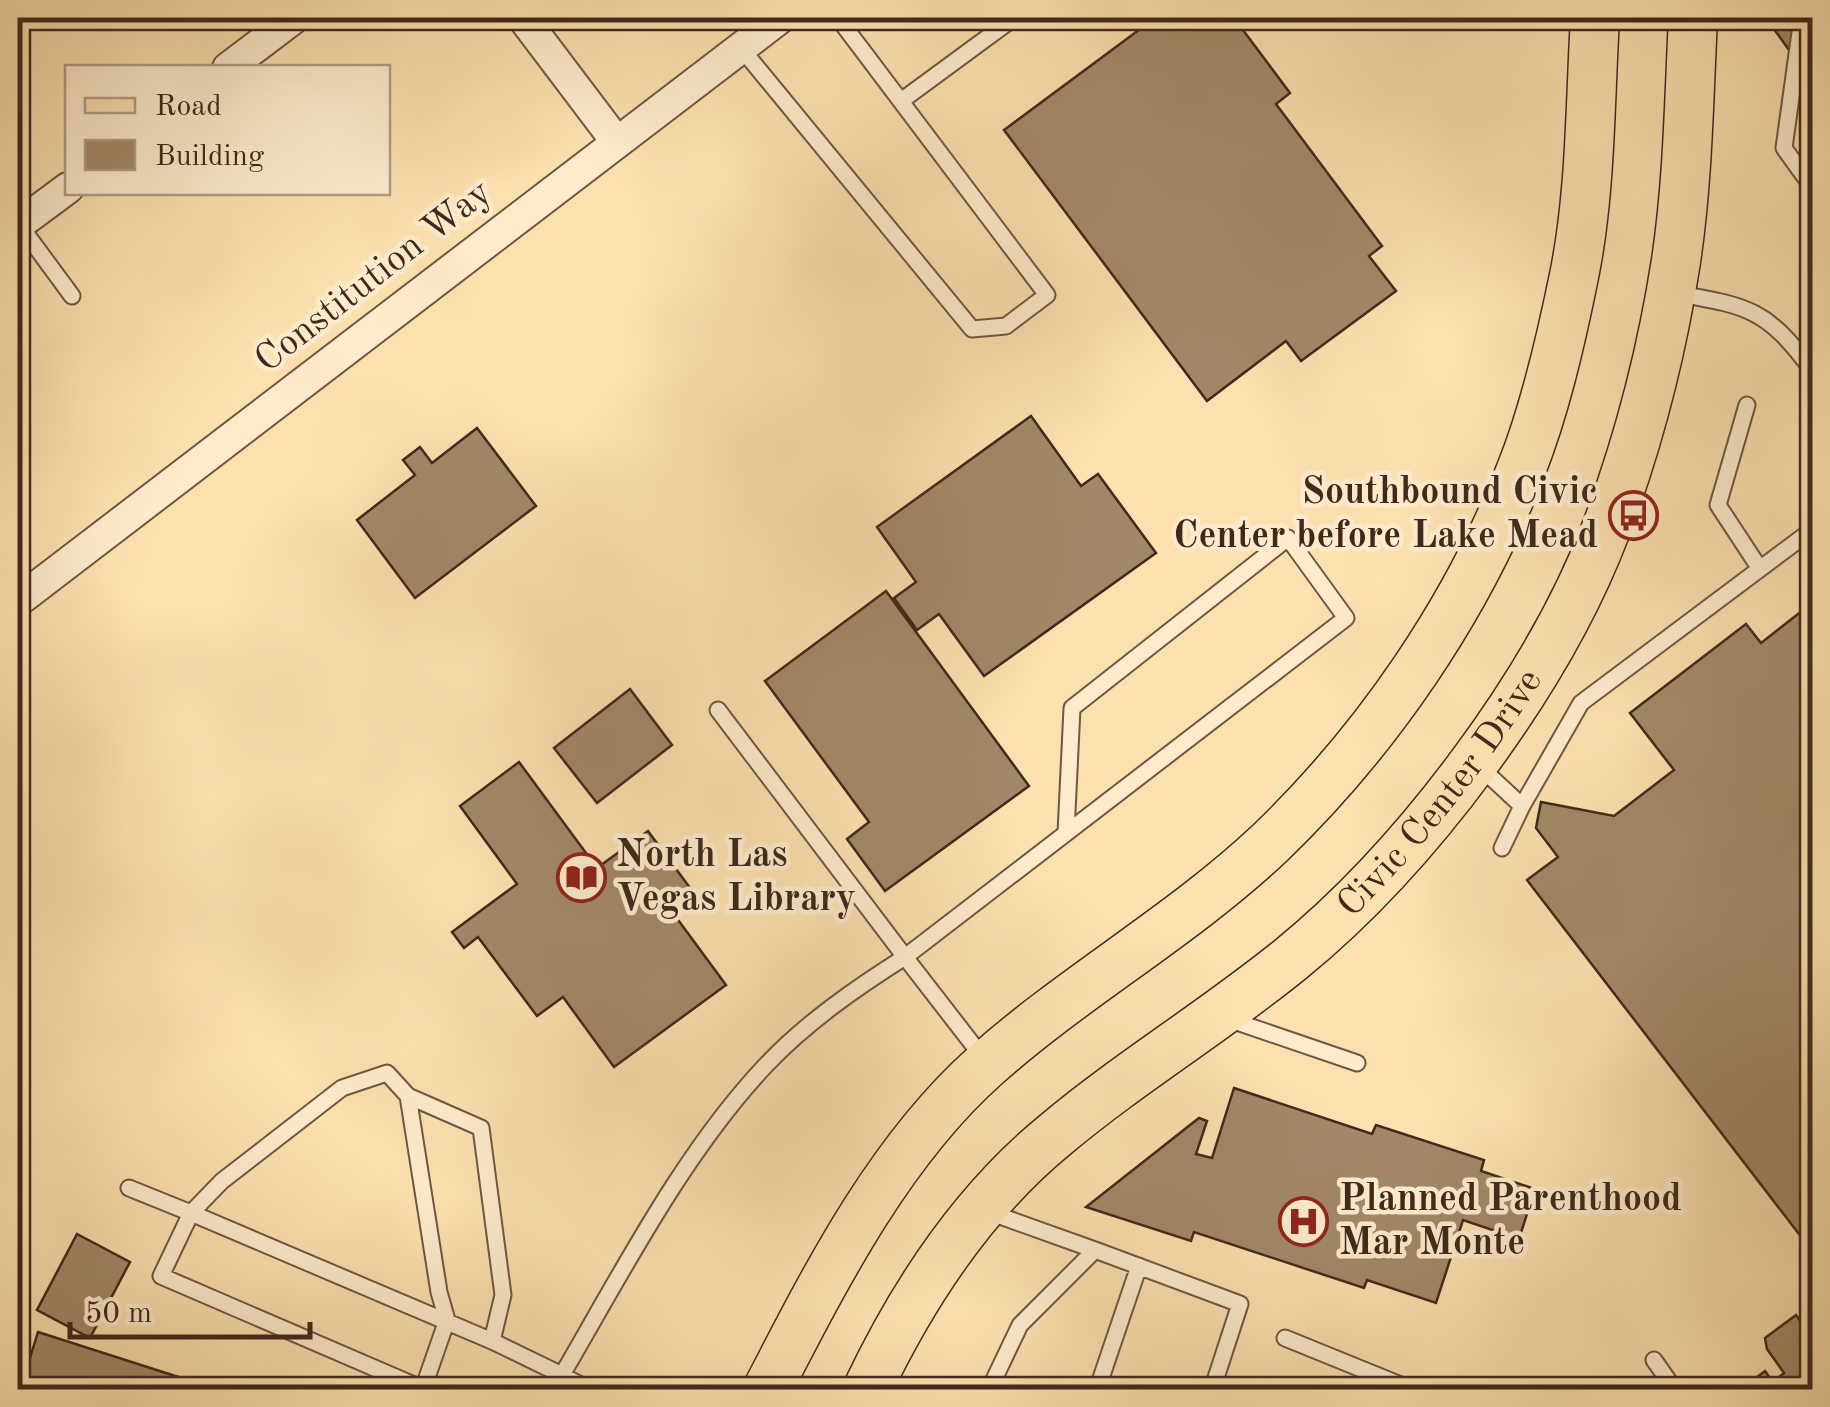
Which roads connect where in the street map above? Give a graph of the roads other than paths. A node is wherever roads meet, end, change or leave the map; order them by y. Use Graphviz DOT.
graph roads {
  1 [pos="294,18"];
  2 [pos="523,18"];
  3 [pos="780,18"];
  4 [pos="860,18"];
  5 [pos="1014,18"];
  6 [pos="1595,18"];
  7 [pos="1694,18"];
  8 [pos="1802,18"];
  9 [pos="842,23"];
  10 [pos="740,48"];
  11 [pos="232,65"];
  12 [pos="901,102"];
  13 [pos="616,141"];
  14 [pos="1812,187"];
  15 [pos="65,190"];
  16 [pos="18,225"];
  17 [pos="1670,292"];
  18 [pos="72,296"];
  19 [pos="1812,370"];
  20 [pos="1747,405"];
  21 [pos="1812,530"];
  22 [pos="1760,569"];
  23 [pos="18,600"];
  24 [pos="718,710"];
  25 [pos="1473,761"];
  26 [pos="1522,806"];
  27 [pos="1066,833"];
  28 [pos="1502,848"];
  29 [pos="905,957"];
  30 [pos="1216,1015"];
  31 [pos="1357,1062"];
  32 [pos="987,1064"];
  33 [pos="408,1096"];
  34 [pos="129,1188"];
  35 [pos="979,1209"];
  36 [pos="191,1213"];
  37 [pos="1095,1250"];
  38 [pos="1139,1266"];
  39 [pos="813,1302"];
  40 [pos="448,1320"];
  41 [pos="1285,1338"];
  42 [pos="492,1342"];
  43 [pos="1654,1360"];
  44 [pos="562,1375"];
  45 [pos="1213,1389"];
  46 [pos="548,1390"];
  47 [pos="590,1390"];
  48 [pos="767,1390"];
  49 [pos="800,1390"];
  50 [pos="867,1390"];
  51 [pos="989,1390"];
  52 [pos="1097,1390"];
  53 [pos="1413,1390"];
  54 [pos="1675,1390"];
  1 -- 11 [label="street"];
  2 -- 13 [label="street"];
  3 -- 10 [label="street, Constitution Way"];
  4 -- 9 [label="lane"];
  5 -- 12 [label="lane"];
  6 -- 32 [label="main road"];
  7 -- 17 [label="main road, Civic Center Drive"];
  8 -- 14 [label="lane"];
  9 -- 12 [label="lane"];
  10 -- 12 [label="lane"];
  10 -- 13 [label="street, Constitution Way"];
  13 -- 23 [label="street, Constitution Way"];
  15 -- 16 [label="street"];
  16 -- 18 [label="lane"];
  17 -- 19 [label="lane"];
  17 -- 25 [label="main road, Civic Center Drive"];
  20 -- 22 [label="lane"];
  21 -- 22 [label="lane"];
  22 -- 26 [label="lane"];
  24 -- 29 [label="lane"];
  25 -- 26 [label="lane"];
  25 -- 30 [label="main road, Civic Center Drive"];
  26 -- 28 [label="lane"];
  27 -- 27 [label="lane"];
  27 -- 29 [label="lane"];
  29 -- 32 [label="lane"];
  29 -- 44 [label="lane"];
  30 -- 31 [label="lane"];
  30 -- 35 [label="main road, Civic Center Drive"];
  32 -- 39 [label="main road"];
  33 -- 36 [label="lane"];
  33 -- 40 [label="lane"];
  33 -- 42 [label="lane"];
  34 -- 36 [label="lane"];
  35 -- 37 [label="lane"];
  35 -- 50 [label="main road, Civic Center Drive"];
  36 -- 40 [label="lane"];
  36 -- 40 [label="lane"];
  37 -- 38 [label="lane"];
  37 -- 51 [label="lane"];
  38 -- 45 [label="lane"];
  38 -- 52 [label="lane"];
  39 -- 48 [label="main road"];
  39 -- 49 [label="main road"];
  40 -- 42 [label="lane"];
  41 -- 53 [label="lane"];
  42 -- 44 [label="lane"];
  43 -- 54 [label="lane"];
  44 -- 46 [label="lane"];
  44 -- 47 [label="lane"];
}
